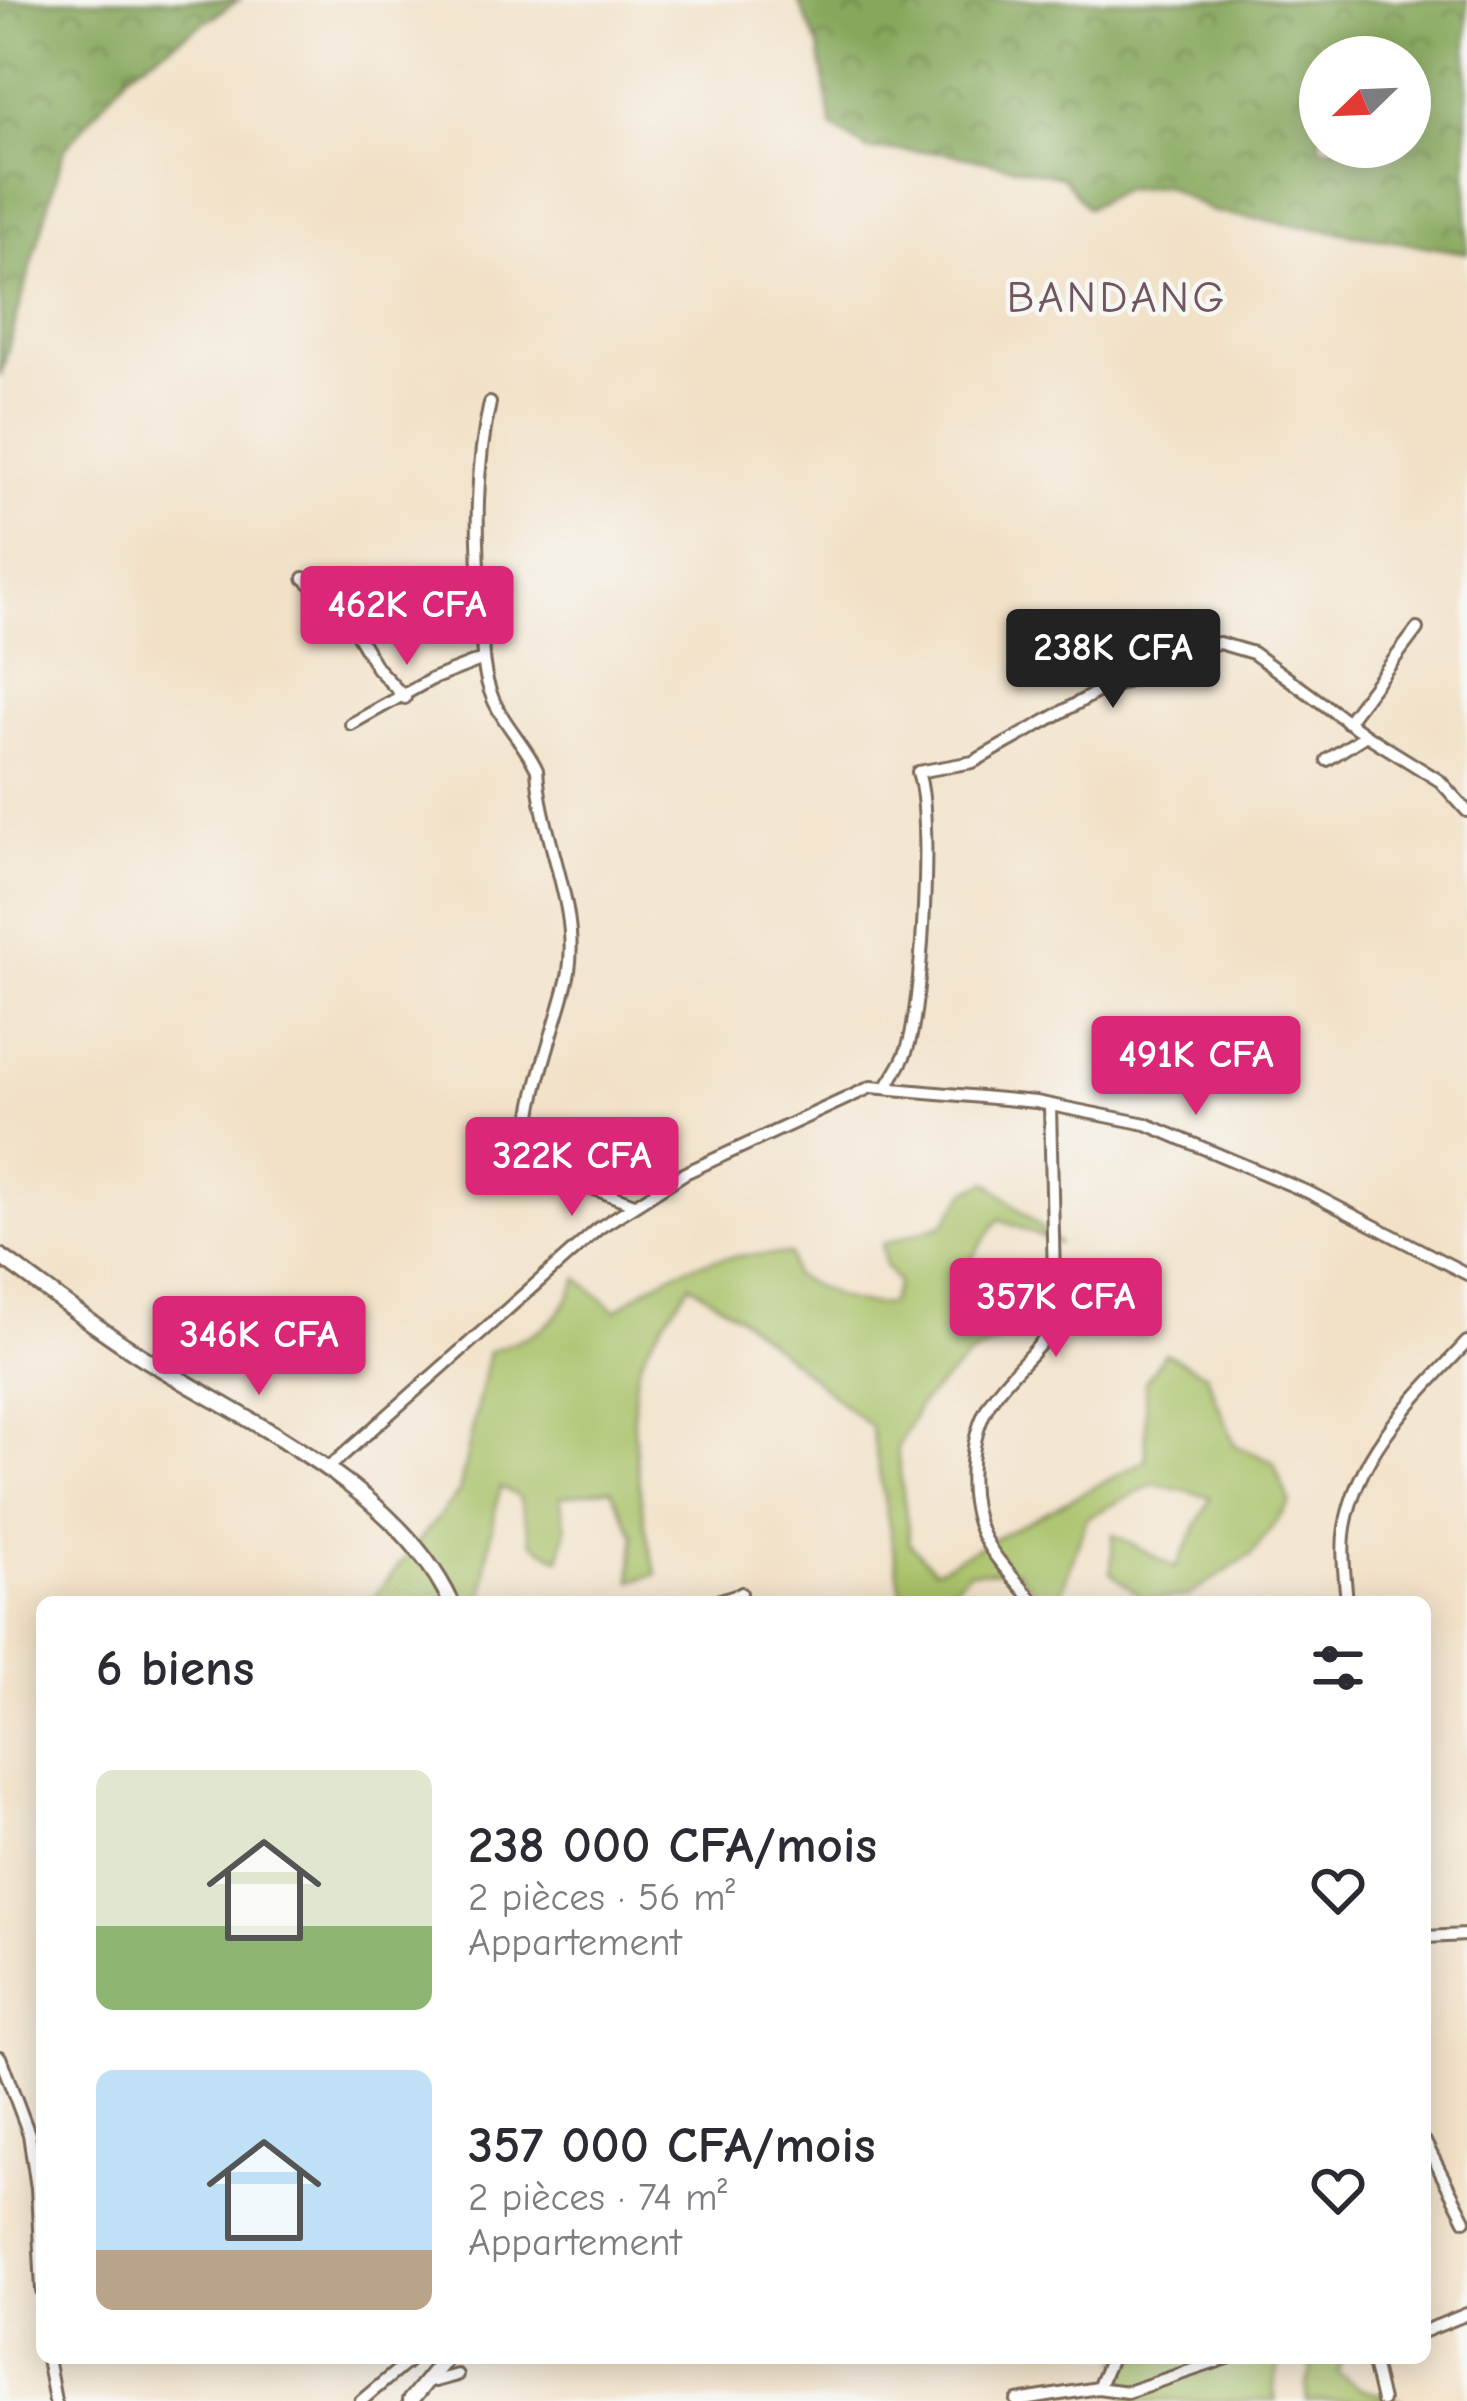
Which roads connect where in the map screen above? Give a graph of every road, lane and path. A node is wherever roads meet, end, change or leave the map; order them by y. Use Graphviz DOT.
graph roads {
  1 [pos="490,404"];
  2 [pos="477,564"];
  3 [pos="495,564"];
  4 [pos="304,578"];
  5 [pos="1417,629"];
  6 [pos="483,659"];
  7 [pos="405,698"];
  8 [pos="1347,722"];
  9 [pos="351,724"];
  10 [pos="1366,736"];
  11 [pos="1327,760"];
  12 [pos="1467,811"];
  13 [pos="886,1086"];
  14 [pos="1050,1105"];
  15 [pos="634,1204"];
  16 [pos="0,1256"];
  17 [pos="1467,1274"];
  18 [pos="1467,1342"];
  19 [pos="326,1470"];
  20 [pos="741,1593"];
  21 [pos="448,1596"];
  22 [pos="732,1596"];
  23 [pos="1029,1596"];
  24 [pos="1347,1596"];
  25 [pos="1467,1934"];
  26 [pos="1431,1937"];
  27 [pos="0,2056"];
  28 [pos="1431,2154"];
  29 [pos="36,2181"];
  30 [pos="1466,2221"];
  31 [pos="1467,2314"];
  32 [pos="1431,2328"];
  33 [pos="48,2364"];
  34 [pos="405,2364"];
  35 [pos="440,2364"];
  36 [pos="1108,2364"];
  37 [pos="1211,2364"];
  38 [pos="1373,2364"];
  39 [pos="457,2375"];
  40 [pos="430,2376"];
  41 [pos="1098,2388"];
  42 [pos="55,2401"];
  43 [pos="361,2401"];
  44 [pos="410,2401"];
  45 [pos="1017,2401"];
  46 [pos="1382,2401"];
  1 -- 2 [label="street"];
  2 -- 3 [label="street"];
  2 -- 6 [label="street"];
  4 -- 7 [label="street"];
  5 -- 8 [label="street"];
  6 -- 7 [label="street"];
  6 -- 15 [label="street"];
  7 -- 9 [label="street"];
  8 -- 10 [label="street"];
  8 -- 13 [label="street"];
  10 -- 11 [label="street"];
  10 -- 12 [label="street"];
  13 -- 14 [label="street"];
  13 -- 15 [label="street"];
  14 -- 17 [label="street"];
  14 -- 23 [label="street"];
  15 -- 19 [label="street"];
  16 -- 19 [label="main road"];
  18 -- 24 [label="street"];
  19 -- 21 [label="main road"];
  20 -- 22 [label="street"];
  25 -- 26 [label="street"];
  27 -- 29 [label="street"];
  28 -- 30 [label="street"];
  31 -- 32 [label="street"];
  33 -- 42 [label="street"];
  34 -- 43 [label="street"];
  35 -- 40 [label="main road"];
  36 -- 41 [label="street"];
  37 -- 41 [label="street"];
  38 -- 46 [label="street"];
  39 -- 40 [label="street"];
  40 -- 44 [label="main road"];
  41 -- 45 [label="street"];
}
